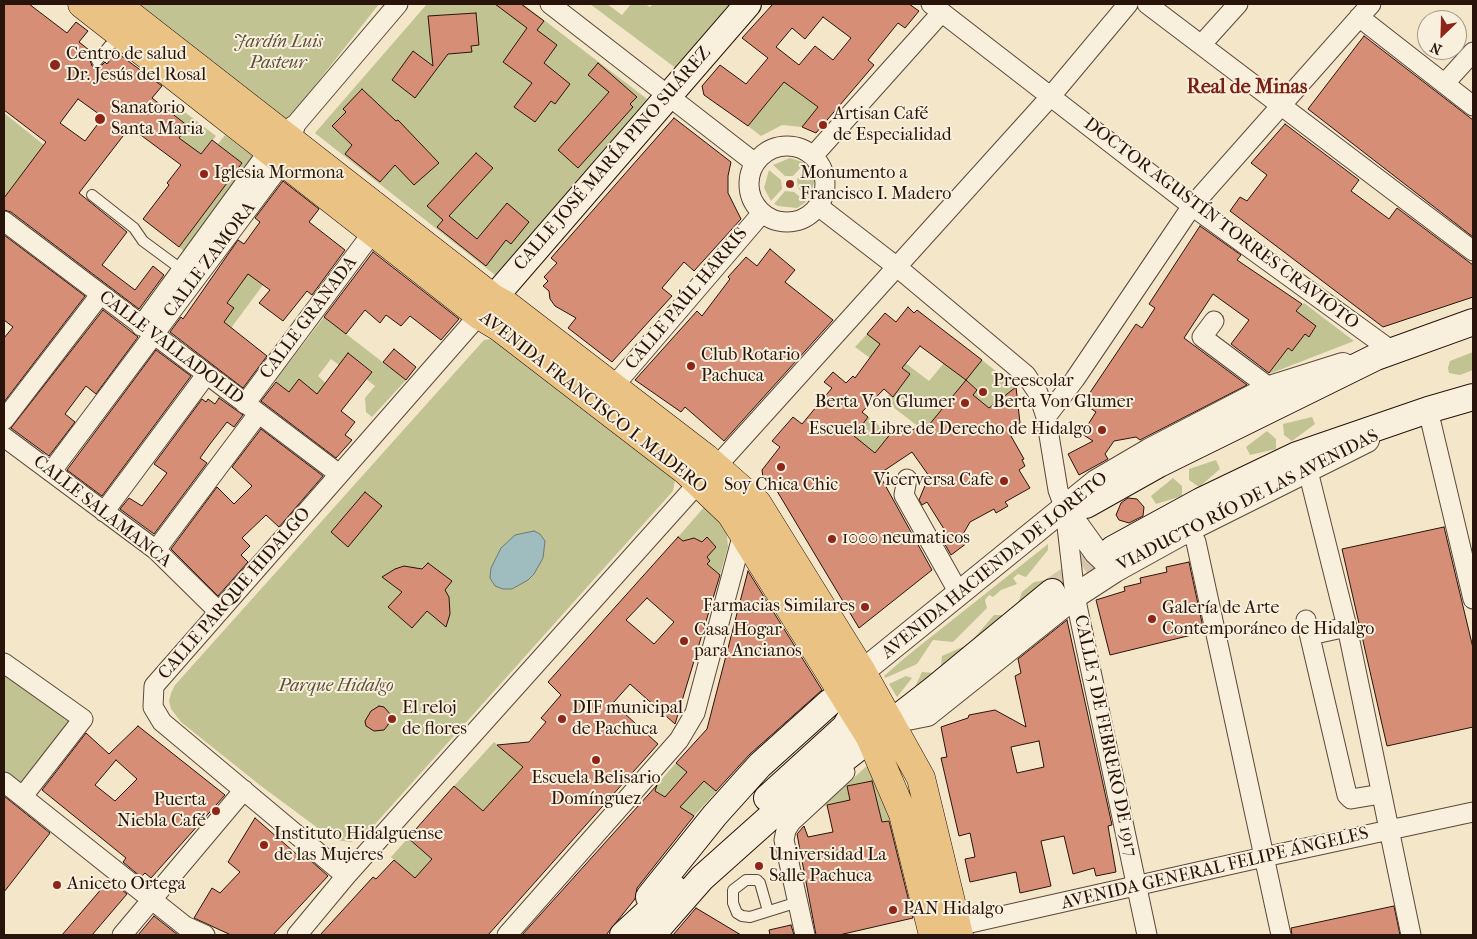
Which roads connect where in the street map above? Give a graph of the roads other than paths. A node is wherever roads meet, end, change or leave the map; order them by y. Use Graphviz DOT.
graph roads {
  1 [pos="82,4"];
  2 [pos="398,4"];
  3 [pos="550,4"];
  4 [pos="748,4"];
  5 [pos="1128,4"];
  6 [pos="1148,4"];
  7 [pos="1238,4"];
  8 [pos="937,8"];
  9 [pos="1365,10"];
  10 [pos="125,19"];
  11 [pos="1201,45"];
  12 [pos="1473,52"];
  13 [pos="97,61"];
  14 [pos="1445,83"];
  15 [pos="670,96"];
  16 [pos="1051,96"];
  17 [pos="1279,104"];
  18 [pos="1473,106"];
  19 [pos="284,143"];
  20 [pos="813,156"];
  21 [pos="755,163"];
  22 [pos="92,196"];
  23 [pos="818,206"];
  24 [pos="1192,206"];
  25 [pos="762,213"];
  26 [pos="4,221"];
  27 [pos="373,232"];
  28 [pos="1473,251"];
  29 [pos="897,268"];
  30 [pos="189,275"];
  31 [pos="100,295"];
  32 [pos="486,307"];
  33 [pos="1214,321"];
  34 [pos="1473,322"];
  35 [pos="147,331"];
  36 [pos="1384,354"];
  37 [pos="206,375"];
  38 [pos="614,387"];
  39 [pos="1270,388"];
  40 [pos="1473,397"];
  41 [pos="252,409"];
  42 [pos="1420,413"];
  43 [pos="1046,417"];
  44 [pos="4,420"];
  45 [pos="4,437"];
  46 [pos="1308,471"];
  47 [pos="51,472"];
  48 [pos="339,474"];
  49 [pos="708,475"];
  50 [pos="907,479"];
  51 [pos="1076,507"];
  52 [pos="104,512"];
  53 [pos="1189,529"];
  54 [pos="742,533"];
  55 [pos="156,550"];
  56 [pos="1114,560"];
  57 [pos="960,593"];
  58 [pos="1064,594"];
  59 [pos="1473,599"];
  60 [pos="219,612"];
  61 [pos="1347,627"];
  62 [pos="4,663"];
  63 [pos="824,663"];
  64 [pos="862,672"];
  65 [pos="842,707"];
  66 [pos="880,730"];
  67 [pos="4,782"];
  68 [pos="244,790"];
  69 [pos="1381,794"];
  70 [pos="23,796"];
  71 [pos="1473,812"];
  72 [pos="1388,830"];
  73 [pos="1264,857"];
  74 [pos="346,876"];
  75 [pos="1137,886"];
  76 [pos="152,900"];
  77 [pos="798,902"];
  78 [pos="768,911"];
  79 [pos="940,933"];
  80 [pos="122,935"];
  81 [pos="205,935"];
  82 [pos="297,935"];
  83 [pos="507,935"];
  84 [pos="622,935"];
  85 [pos="652,935"];
  86 [pos="805,935"];
  87 [pos="1147,935"];
  88 [pos="1281,935"];
  89 [pos="1411,935"];
  1 -- 10 [label="main road, AVENIDA FRANCISCO I. MADERO"];
  2 -- 19 [label="street, CALLE ZAMORA"];
  3 -- 15 [label="street"];
  4 -- 15 [label="main road, CALLE JOSÉ MARÍA PINO SUÁREZ"];
  5 -- 16 [label="street"];
  6 -- 11 [label="street"];
  7 -- 11 [label="street"];
  8 -- 16 [label="street, DOCTOR AGUSTÍN TORRES CRAVIOTO"];
  8 -- 20 [label="street"];
  9 -- 14 [label="street"];
  9 -- 17 [label="street"];
  10 -- 13 [label="lane"];
  10 -- 19 [label="main road, AVENIDA FRANCISCO I. MADERO"];
  11 -- 17 [label="street"];
  12 -- 14 [label="street"];
  14 -- 18 [label="street"];
  15 -- 21 [label="street"];
  15 -- 32 [label="main road, CALLE JOSÉ MARÍA PINO SUÁREZ"];
  16 -- 24 [label="street, DOCTOR AGUSTÍN TORRES CRAVIOTO"];
  16 -- 29 [label="street"];
  17 -- 24 [label="street"];
  17 -- 28 [label="street"];
  19 -- 27 [label="main road, AVENIDA FRANCISCO I. MADERO"];
  19 -- 30 [label="street, CALLE ZAMORA"];
  19 -- 32 [label="main road, AVENIDA FRANCISCO I. MADERO"];
  20 -- 21 [label="street"];
  20 -- 23 [label="street"];
  21 -- 25 [label="street"];
  22 -- 30 [label="lane"];
  23 -- 25 [label="street"];
  23 -- 29 [label="street, CALLE 5 DE FEBRERO DE 1917"];
  24 -- 36 [label="street, DOCTOR AGUSTÍN TORRES CRAVIOTO"];
  24 -- 43 [label="street"];
  25 -- 38 [label="street, CALLE PAÚL HARRIS"];
  26 -- 31 [label="street, CALLE VALLADOLID"];
  27 -- 32 [label="main road, AVENIDA FRANCISCO I. MADERO"];
  27 -- 41 [label="street, CALLE GRANADA"];
  29 -- 43 [label="street, CALLE 5 DE FEBRERO DE 1917"];
  29 -- 49 [label="street"];
  30 -- 35 [label="street, CALLE ZAMORA"];
  31 -- 35 [label="street, CALLE VALLADOLID"];
  31 -- 44 [label="street"];
  32 -- 38 [label="main road, AVENIDA FRANCISCO I. MADERO"];
  32 -- 48 [label="street, CALLE PARQUE HIDALGO"];
  32 -- 49 [label="main road, AVENIDA FRANCISCO I. MADERO"];
  33 -- 39 [label="street"];
  34 -- 36 [label="main road"];
  35 -- 37 [label="street, CALLE VALLADOLID"];
  35 -- 47 [label="street, CALLE ZAMORA"];
  36 -- 39 [label="street, AVENIDA HACIENDA DE LORETO"];
  36 -- 51 [label="main road"];
  37 -- 41 [label="street, CALLE VALLADOLID"];
  37 -- 52 [label="street"];
  38 -- 49 [label="main road, AVENIDA FRANCISCO I. MADERO"];
  39 -- 51 [label="street, AVENIDA HACIENDA DE LORETO"];
  40 -- 42 [label="main road, VIADUCTO RÍO DE LAS AVENIDAS"];
  41 -- 48 [label="street, CALLE VALLADOLID"];
  41 -- 55 [label="street, CALLE GRANADA"];
  42 -- 46 [label="street, VIADUCTO RÍO DE LAS AVENIDAS"];
  42 -- 56 [label="main road, VIADUCTO RÍO DE LAS AVENIDAS"];
  42 -- 59 [label="street"];
  43 -- 51 [label="street, CALLE 5 DE FEBRERO DE 1917"];
  45 -- 47 [label="street, CALLE SALAMANCA"];
  46 -- 53 [label="street, VIADUCTO RÍO DE LAS AVENIDAS"];
  46 -- 61 [label="street"];
  47 -- 52 [label="street, CALLE SALAMANCA"];
  48 -- 60 [label="street, CALLE PARQUE HIDALGO"];
  49 -- 54 [label="main road, AVENIDA FRANCISCO I. MADERO"];
  49 -- 64 [label="main road, AVENIDA FRANCISCO I. MADERO"];
  49 -- 74 [label="street"];
  50 -- 57 [label="street"];
  51 -- 56 [label="street"];
  51 -- 57 [label="street, AVENIDA HACIENDA DE LORETO"];
  51 -- 58 [label="street, CALLE 5 DE FEBRERO DE 1917"];
  52 -- 55 [label="street, CALLE SALAMANCA"];
  53 -- 56 [label="street, VIADUCTO RÍO DE LAS AVENIDAS"];
  53 -- 73 [label="street"];
  54 -- 63 [label="main road, AVENIDA FRANCISCO I. MADERO"];
  54 -- 83 [label="street"];
  55 -- 60 [label="street, CALLE SALAMANCA"];
  56 -- 58 [label="street, VIADUCTO RÍO DE LAS AVENIDAS"];
  57 -- 64 [label="street, AVENIDA HACIENDA DE LORETO"];
  58 -- 66 [label="main road, VIADUCTO RÍO DE LAS AVENIDAS"];
  58 -- 75 [label="street, CALLE 5 DE FEBRERO DE 1917"];
  60 -- 68 [label="street, CALLE PARQUE HIDALGO"];
  61 -- 69 [label="street"];
  61 -- 69 [label="street"];
  62 -- 70 [label="street"];
  63 -- 64 [label="main road"];
  63 -- 65 [label="main road, AVENIDA FRANCISCO I. MADERO"];
  64 -- 65 [label="main road"];
  64 -- 66 [label="main road, AVENIDA FRANCISCO I. MADERO"];
  65 -- 66 [label="main road, AVENIDA FRANCISCO I. MADERO"];
  65 -- 84 [label="main road"];
  66 -- 77 [label="street"];
  66 -- 79 [label="main road, AVENIDA FRANCISCO I. MADERO"];
  66 -- 85 [label="main road, VIADUCTO RÍO DE LAS AVENIDAS"];
  67 -- 70 [label="street"];
  68 -- 74 [label="street, CALLE PARQUE HIDALGO"];
  68 -- 76 [label="street"];
  69 -- 72 [label="street"];
  70 -- 76 [label="street"];
  71 -- 72 [label="street, AVENIDA GENERAL FELIPE ÁNGELES"];
  72 -- 73 [label="street, AVENIDA GENERAL FELIPE ÁNGELES"];
  72 -- 89 [label="street"];
  73 -- 75 [label="street, AVENIDA GENERAL FELIPE ÁNGELES"];
  73 -- 88 [label="street"];
  74 -- 82 [label="street"];
  75 -- 79 [label="street, AVENIDA GENERAL FELIPE ÁNGELES"];
  75 -- 87 [label="street, CALLE 5 DE FEBRERO DE 1917"];
  76 -- 80 [label="street"];
  76 -- 81 [label="street"];
  77 -- 78 [label="lane"];
  77 -- 86 [label="street"];
}
